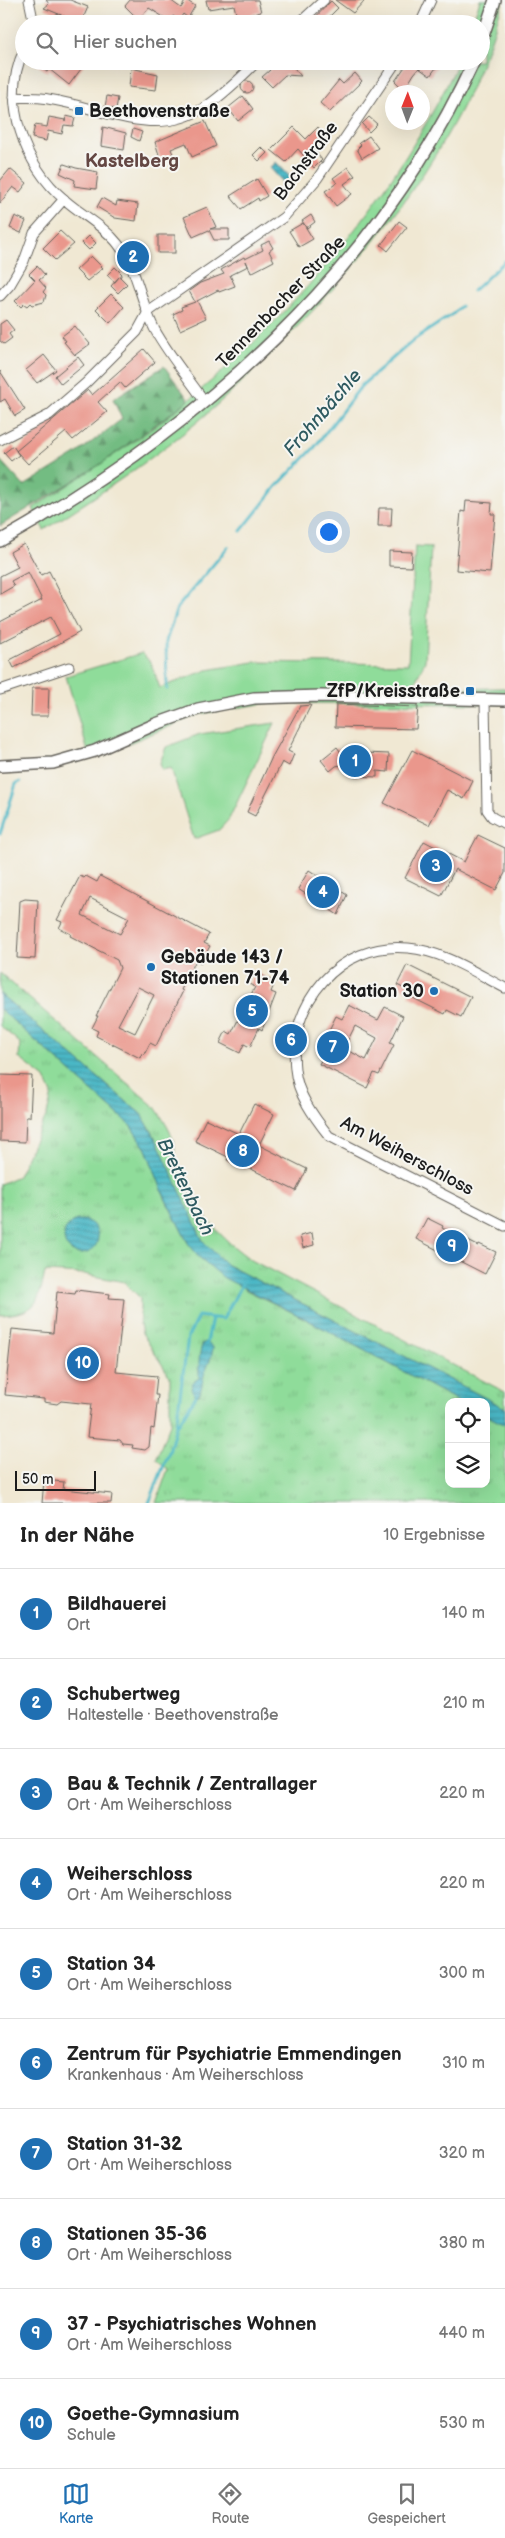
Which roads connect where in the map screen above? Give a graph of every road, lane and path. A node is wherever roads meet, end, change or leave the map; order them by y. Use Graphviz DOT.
graph roads {
  1 [pos="29,0"];
  2 [pos="324,0"];
  3 [pos="431,0"];
  4 [pos="495,0"];
  5 [pos="32,15"];
  6 [pos="308,15"];
  7 [pos="424,15"];
  8 [pos="490,15"];
  9 [pos="16,70"];
  10 [pos="247,70"];
  11 [pos="391,70"];
  12 [pos="470,70"];
  13 [pos="14,97"];
  14 [pos="64,200"];
  15 [pos="0,296"];
  16 [pos="148,312"];
  17 [pos="205,402"];
  18 [pos="0,440"];
  19 [pos="0,541"];
  20 [pos="69,666"];
  21 [pos="0,690"];
  22 [pos="485,700"];
  23 [pos="505,700"];
  24 [pos="0,766"];
  25 [pos="505,824"];
  26 [pos="505,988"];
  27 [pos="505,1226"];
  1 -- 5 [label="street"];
  2 -- 6 [label="street"];
  3 -- 7 [label="street"];
  4 -- 8 [label="street"];
  9 -- 13 [label="street"];
  10 -- 13 [label="street"];
  11 -- 16 [label="street, Bachstraße"];
  12 -- 17 [label="street, Tennenbacher Straße"];
  13 -- 14 [label="street"];
  14 -- 15 [label="street"];
  14 -- 16 [label="street"];
  16 -- 17 [label="street"];
  16 -- 18 [label="street"];
  17 -- 19 [label="street, Tennenbacher Straße"];
  20 -- 21 [label="street"];
  22 -- 23 [label="street"];
  22 -- 24 [label="street"];
  22 -- 25 [label="street"];
  26 -- 27 [label="street, Am Weiherschloss"];
}
